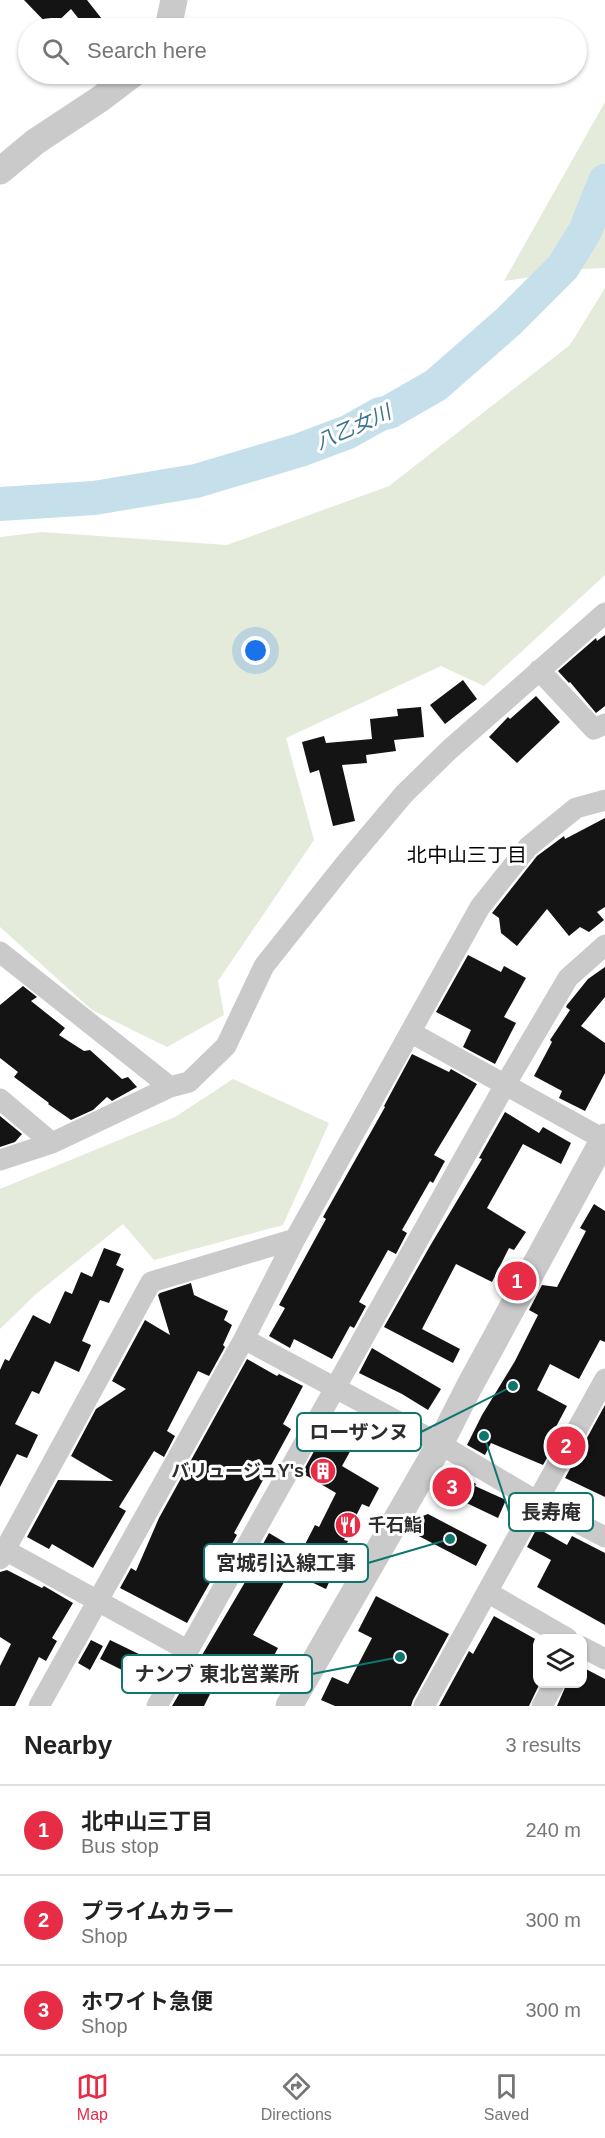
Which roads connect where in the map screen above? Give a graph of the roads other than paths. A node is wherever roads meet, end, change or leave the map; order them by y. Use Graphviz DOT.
graph roads {
  1 [pos="174,0"];
  2 [pos="170,18"];
  3 [pos="120,84"];
  4 [pos="0,171"];
  5 [pos="605,613"];
  6 [pos="539,670"];
  7 [pos="605,724"];
  8 [pos="605,800"];
  9 [pos="605,945"];
  10 [pos="3,964"];
  11 [pos="410,1032"];
  12 [pos="505,1085"];
  13 [pos="170,1087"];
  14 [pos="0,1099"];
  15 [pos="604,1139"];
  16 [pos="52,1143"];
  17 [pos="0,1161"];
  18 [pos="295,1239"];
  19 [pos="244,1339"];
  20 [pos="605,1379"];
  21 [pos="335,1388"];
  22 [pos="600,1402"];
  23 [pos="440,1444"];
  24 [pos="538,1502"];
  25 [pos="605,1537"];
  26 [pos="3,1555"];
  27 [pos="487,1592"];
  28 [pos="97,1600"];
  29 [pos="560,1634"];
  30 [pos="187,1650"];
  31 [pos="587,1650"];
  32 [pos="605,1659"];
  33 [pos="551,1688"];
  34 [pos="39,1706"];
  35 [pos="157,1706"];
  36 [pos="289,1706"];
  37 [pos="424,1706"];
  38 [pos="542,1706"];
  1 -- 2 [label="street"];
  3 -- 4 [label="street"];
  5 -- 6 [label="street"];
  6 -- 7 [label="street"];
  6 -- 13 [label="street"];
  8 -- 11 [label="street"];
  9 -- 12 [label="street"];
  10 -- 13 [label="street"];
  11 -- 12 [label="street"];
  11 -- 18 [label="street"];
  12 -- 15 [label="street"];
  12 -- 21 [label="street"];
  13 -- 16 [label="street"];
  14 -- 16 [label="street"];
  15 -- 23 [label="street"];
  16 -- 17 [label="street"];
  18 -- 19 [label="street"];
  18 -- 26 [label="street"];
  19 -- 21 [label="street"];
  19 -- 28 [label="street"];
  20 -- 22 [label="street"];
  21 -- 23 [label="street"];
  21 -- 30 [label="street"];
  22 -- 24 [label="street"];
  23 -- 24 [label="street"];
  23 -- 36 [label="street"];
  24 -- 25 [label="street"];
  24 -- 27 [label="street"];
  26 -- 28 [label="street"];
  27 -- 29 [label="street"];
  27 -- 37 [label="street"];
  28 -- 30 [label="street"];
  28 -- 34 [label="street"];
  30 -- 35 [label="street"];
  31 -- 32 [label="street"];
  33 -- 38 [label="street"];
}
